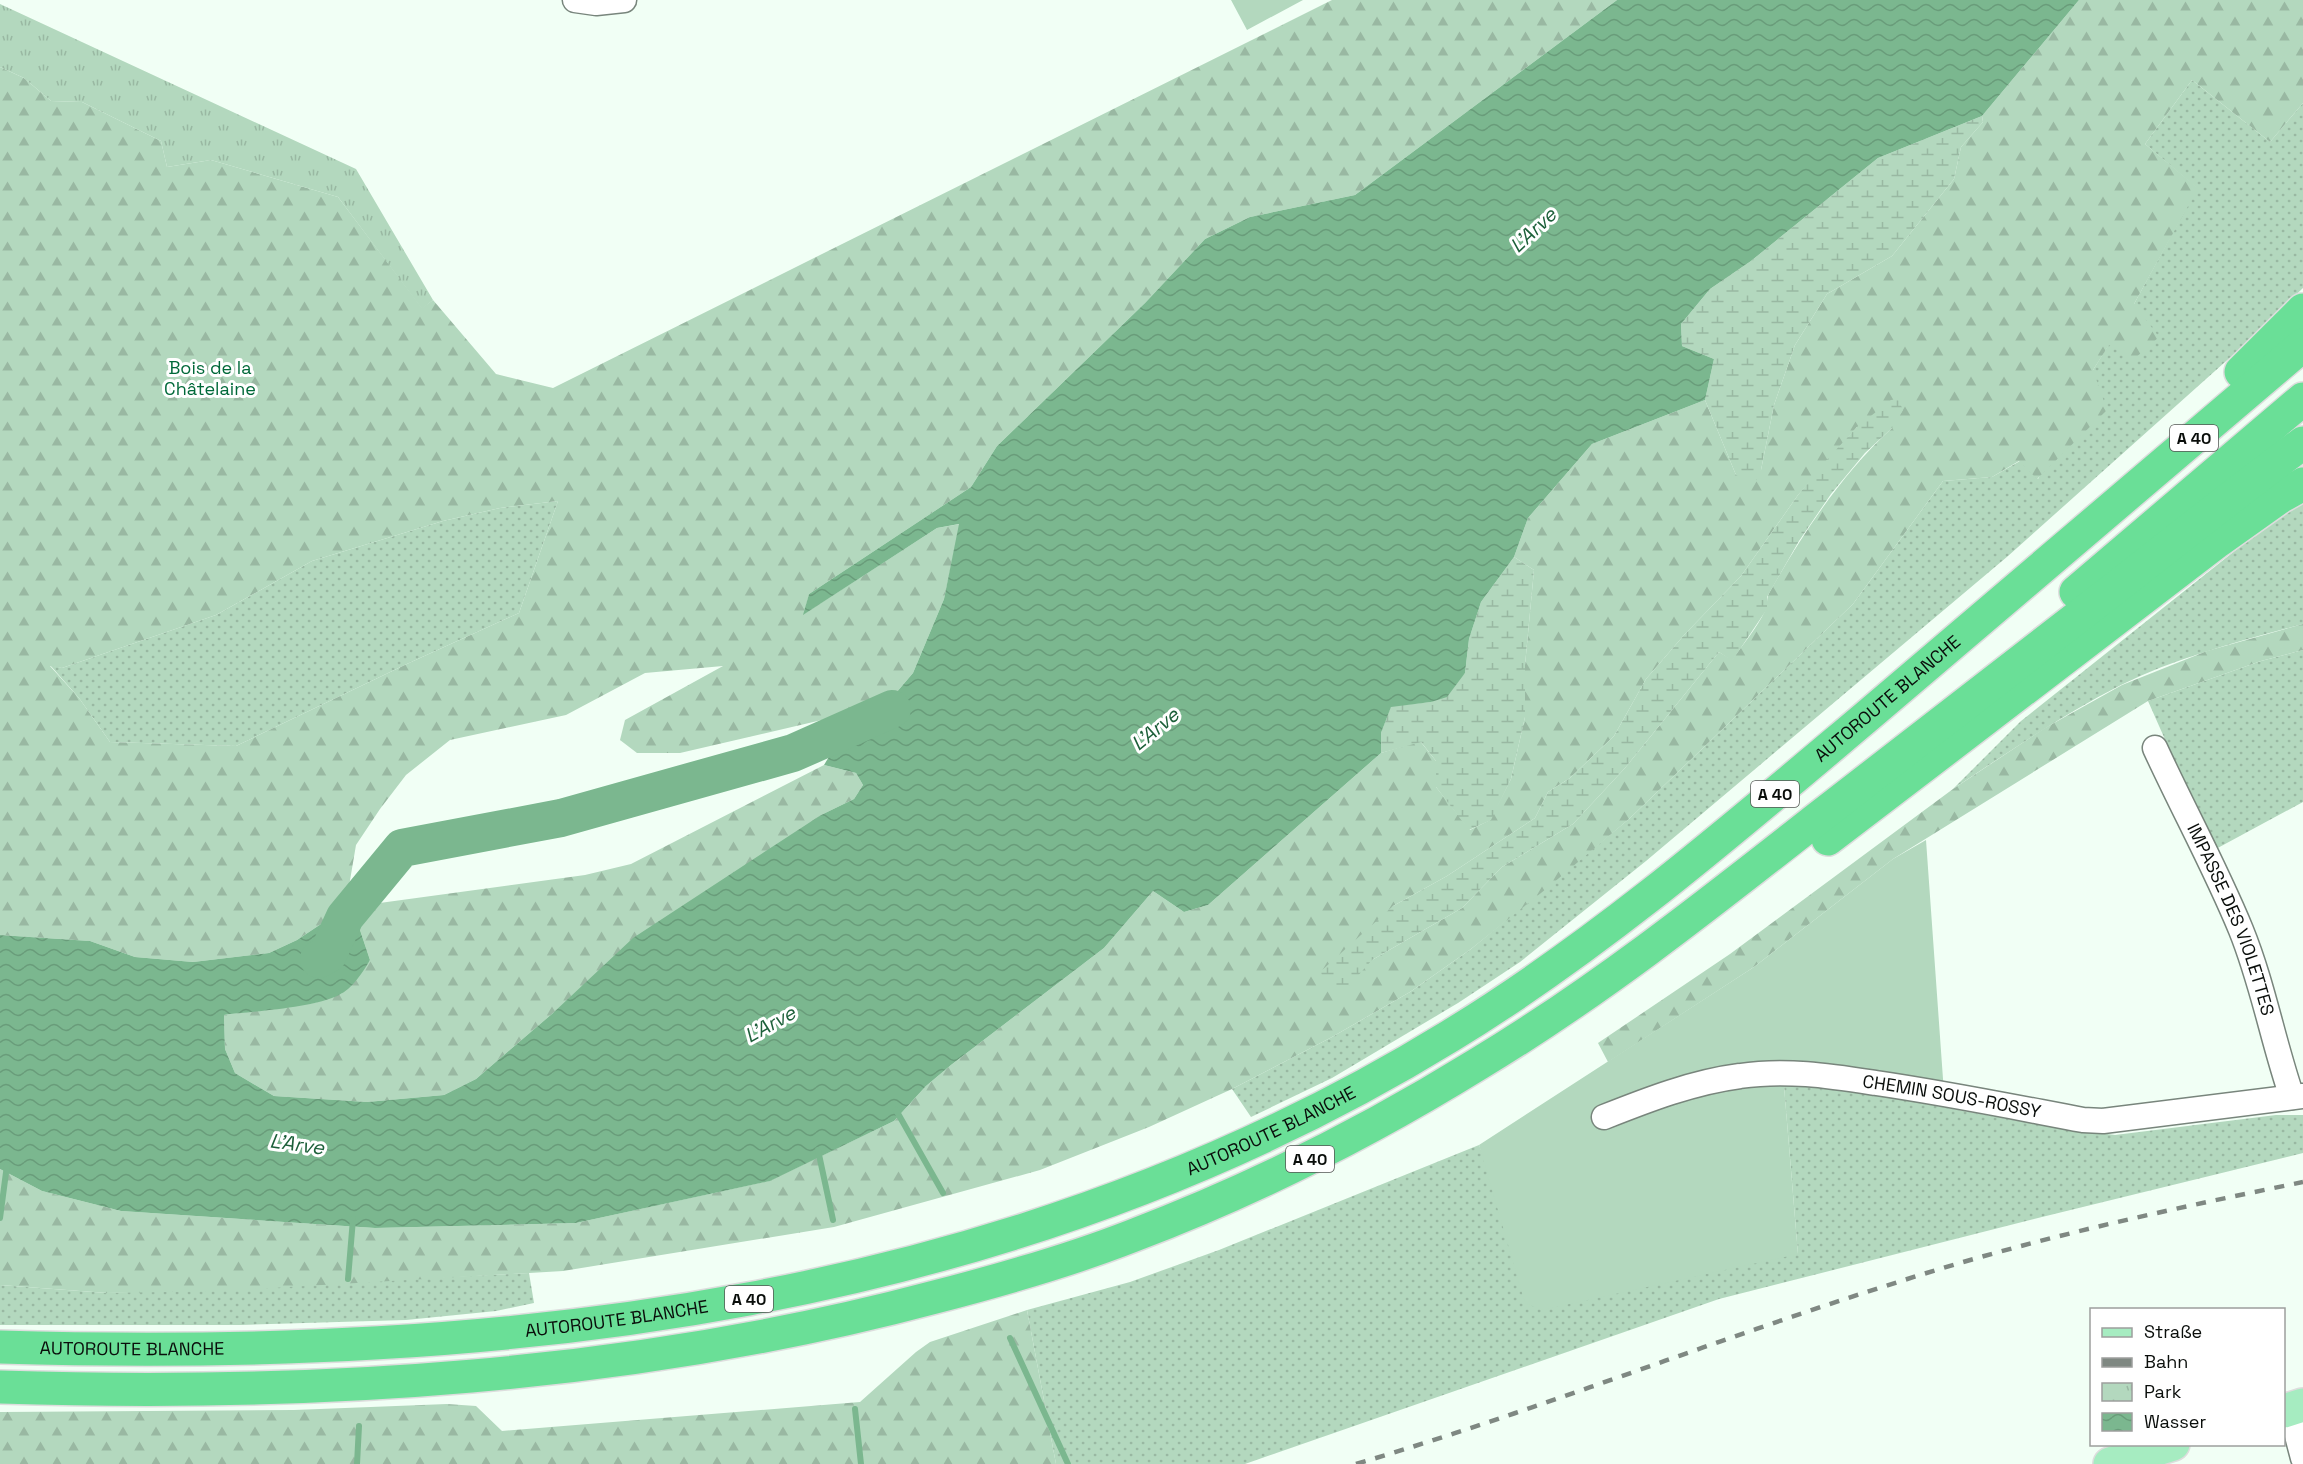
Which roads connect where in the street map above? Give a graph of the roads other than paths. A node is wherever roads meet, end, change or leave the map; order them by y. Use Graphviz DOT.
graph roads {
  1 [pos="575,0"];
  2 [pos="624,0"];
  3 [pos="2303,310"];
  4 [pos="2303,345"];
  5 [pos="2303,399"];
  6 [pos="2303,443"];
  7 [pos="2303,484"];
  8 [pos="2085,531"];
  9 [pos="2155,748"];
  10 [pos="1764,861"];
  11 [pos="1481,1062"];
  12 [pos="2297,1096"];
  13 [pos="1604,1117"];
  14 [pos="0,1347"];
  15 [pos="0,1387"];
  16 [pos="2292,1408"];
  17 [pos="2167,1446"];
  18 [pos="2303,1458"];
  19 [pos="2110,1464"];
  1 -- 2 [label="street"];
  3 -- 8 [label="highway"];
  4 -- 8 [label="highway, AUTOROUTE BLANCHE / A 40"];
  5 -- 10 [label="highway"];
  6 -- 10 [label="highway, A 40"];
  7 -- 11 [label="highway"];
  8 -- 14 [label="highway, AUTOROUTE BLANCHE / A 40"];
  9 -- 12 [label="street, IMPASSE DES VIOLETTES"];
  10 -- 11 [label="highway, A 40"];
  11 -- 15 [label="highway, A 40"];
  12 -- 13 [label="street, CHEMIN SOUS-ROSSY"];
  16 -- 18 [label="street"];
  17 -- 19 [label="main road"];
}
